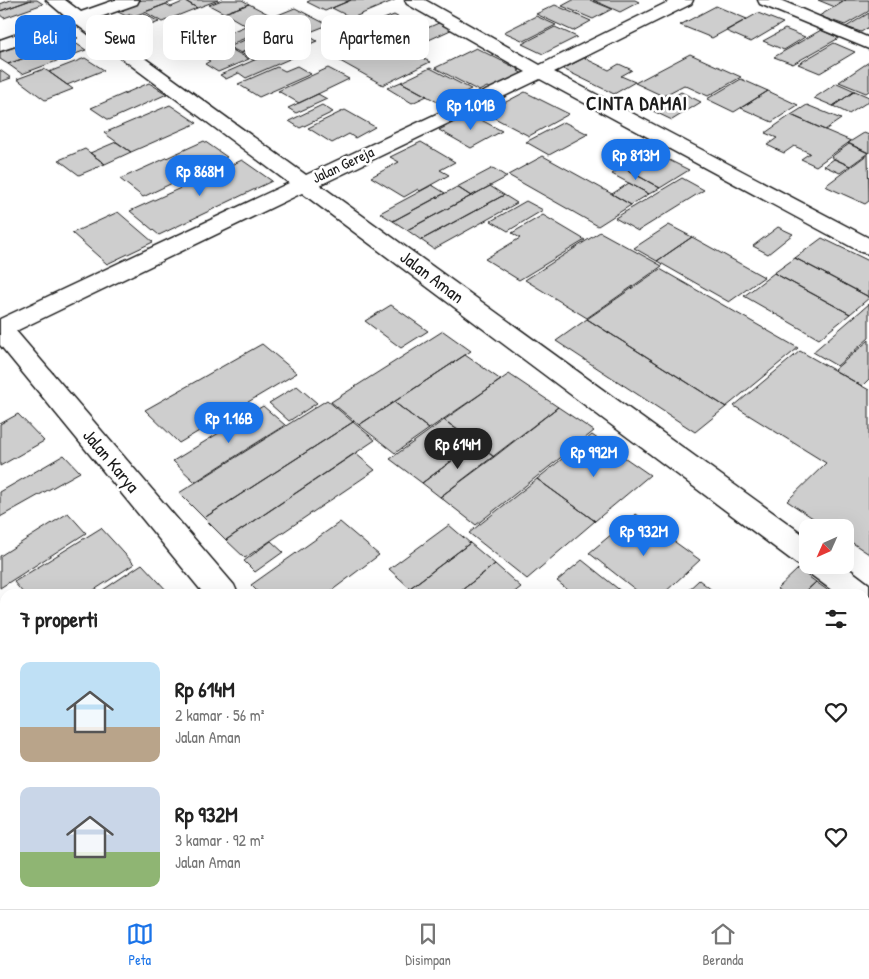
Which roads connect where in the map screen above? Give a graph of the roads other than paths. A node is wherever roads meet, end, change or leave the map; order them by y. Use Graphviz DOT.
graph roads {
  1 [pos="54,0"];
  2 [pos="131,0"];
  3 [pos="413,0"];
  4 [pos="685,0"];
  5 [pos="766,0"];
  6 [pos="79,17"];
  7 [pos="869,44"];
  8 [pos="0,46"];
  9 [pos="540,72"];
  10 [pos="305,183"];
  11 [pos="869,246"];
  12 [pos="0,329"];
  13 [pos="799,548"];
  14 [pos="833,574"];
  15 [pos="219,589"];
  16 [pos="853,589"];
  1 -- 6 [label="street, Jalan Aman"];
  2 -- 6 [label="street"];
  3 -- 9 [label="street"];
  4 -- 9 [label="street, Jalan Gereja"];
  5 -- 7 [label="street"];
  6 -- 8 [label="street"];
  6 -- 10 [label="street, Jalan Aman"];
  9 -- 10 [label="street, Jalan Gereja"];
  9 -- 11 [label="street"];
  10 -- 12 [label="street, Jalan Gereja"];
  10 -- 13 [label="street, Jalan Aman"];
  12 -- 15 [label="street, Jalan Karya"];
  14 -- 16 [label="street"];
}
